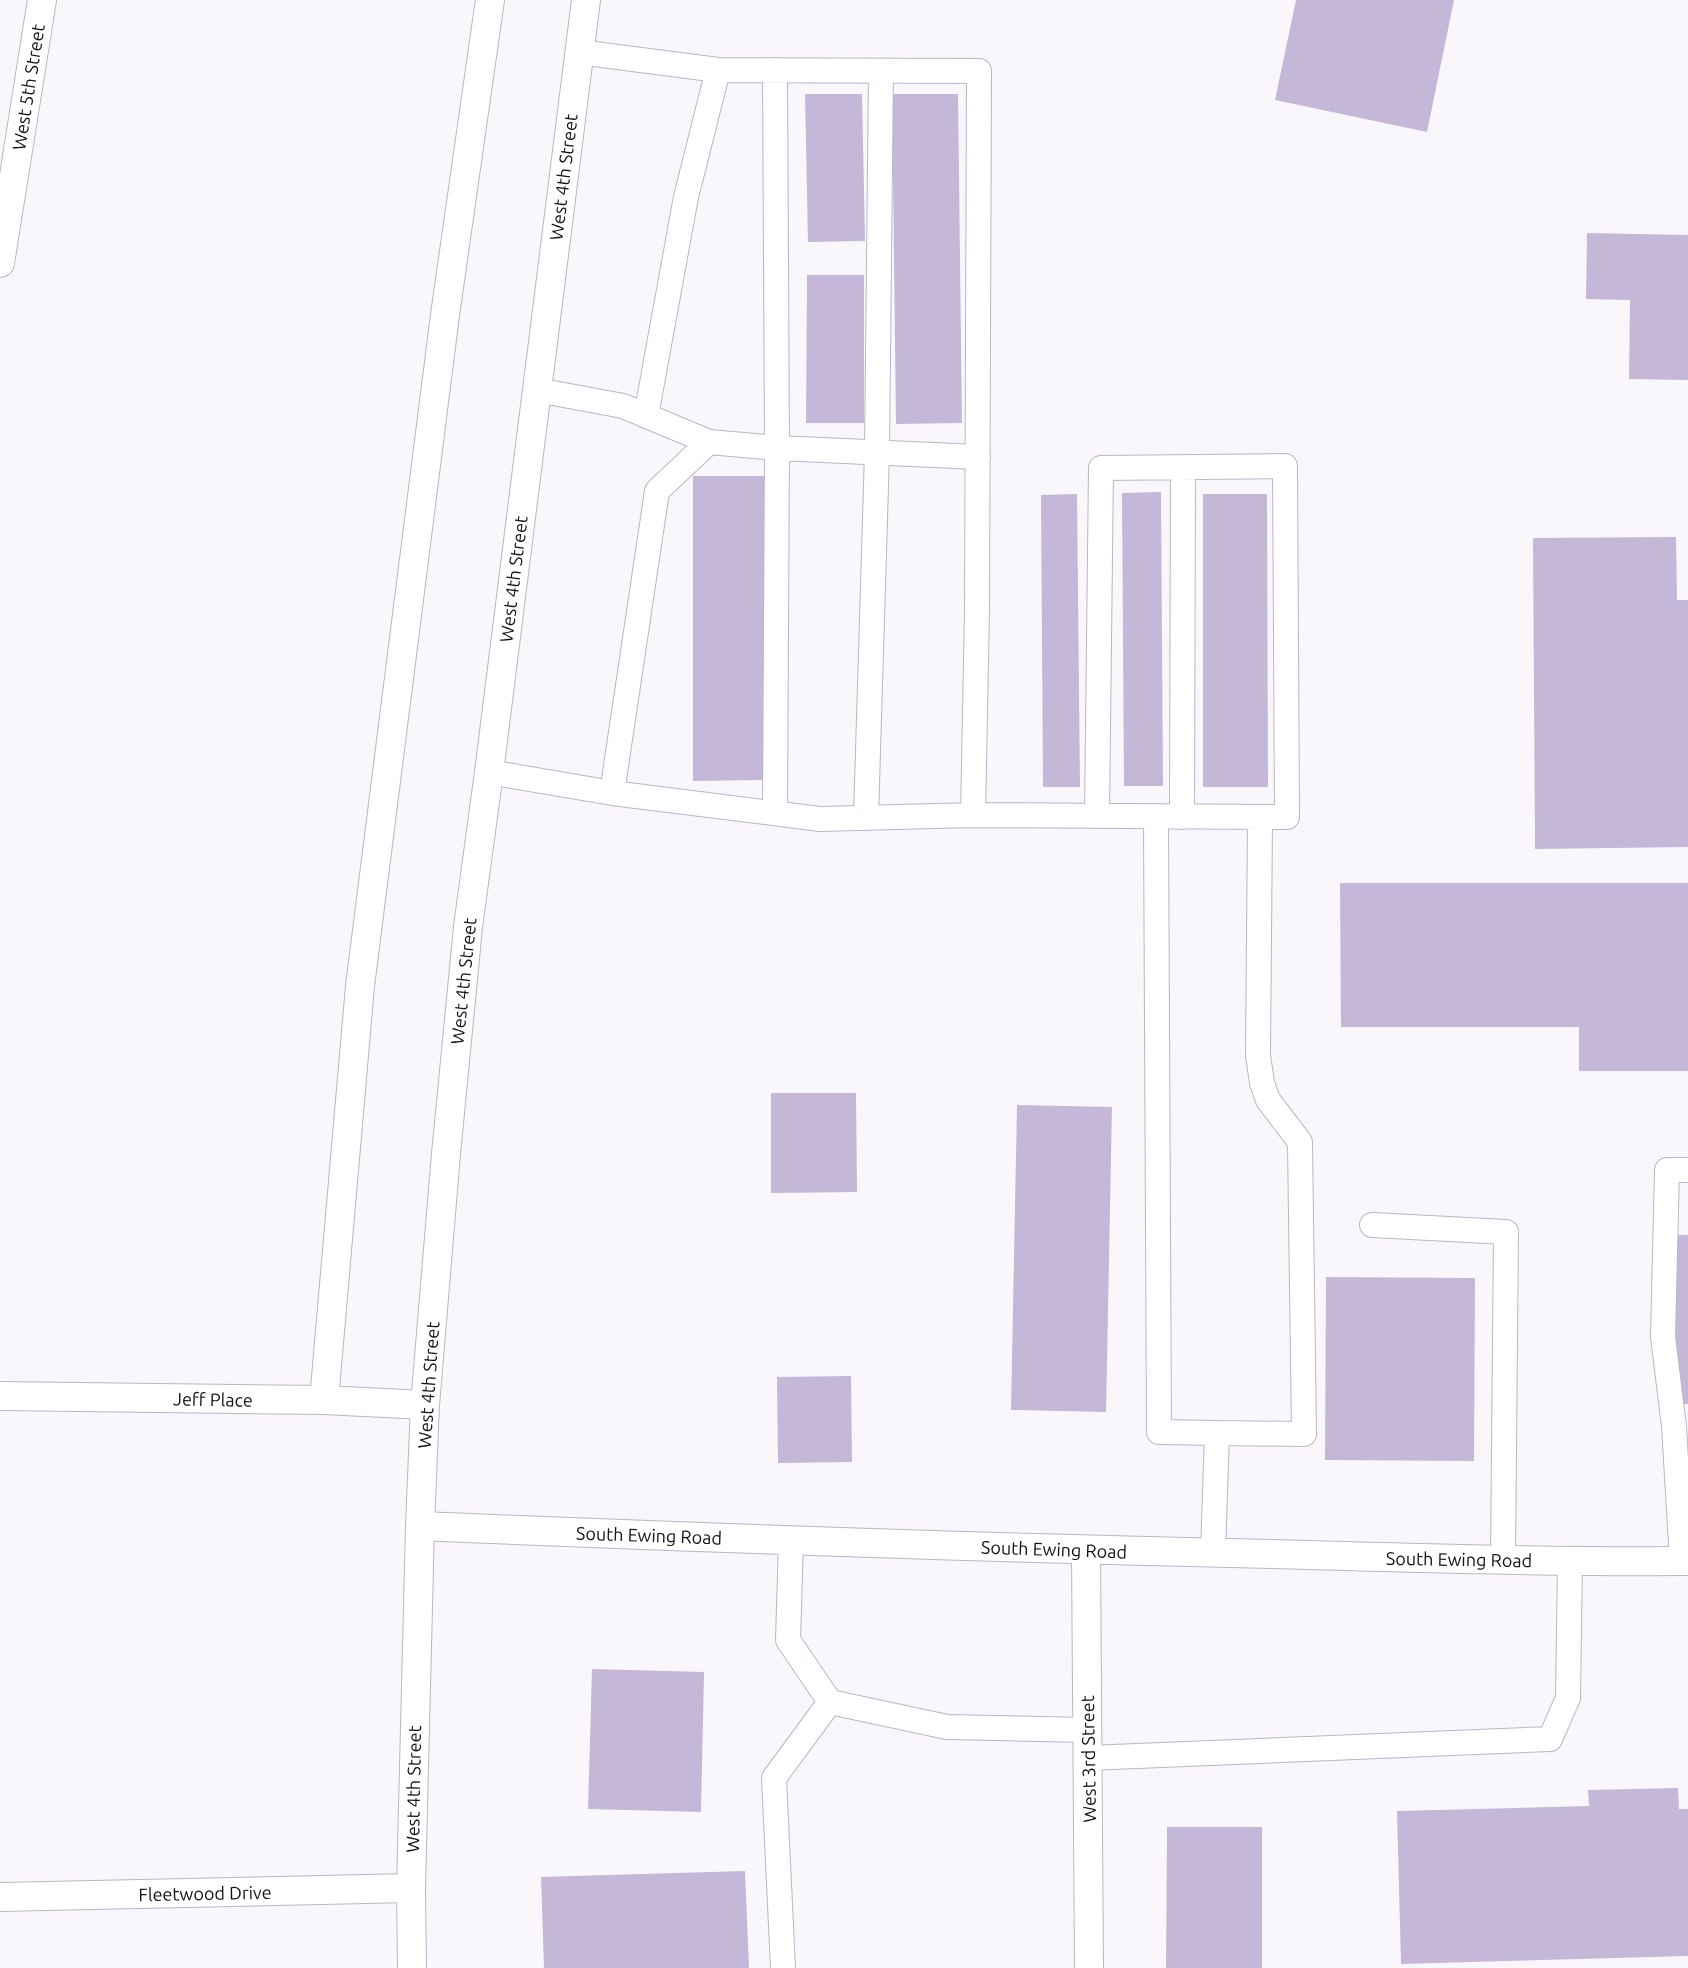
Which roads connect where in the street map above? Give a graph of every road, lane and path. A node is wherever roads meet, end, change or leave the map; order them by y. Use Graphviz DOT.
graph roads {
  1 [pos="42,0"];
  2 [pos="490,0"];
  3 [pos="586,0"];
  4 [pos="579,52"];
  5 [pos="718,70"];
  6 [pos="775,70"];
  7 [pos="881,71"];
  8 [pos="0,263"];
  9 [pos="537,390"];
  10 [pos="646,416"];
  11 [pos="709,442"];
  12 [pos="777,448"];
  13 [pos="877,453"];
  14 [pos="978,457"];
  15 [pos="1183,467"];
  16 [pos="489,772"];
  17 [pos="612,793"];
  18 [pos="775,813"];
  19 [pos="973,815"];
  20 [pos="1097,816"];
  21 [pos="1156,816"];
  22 [pos="1182,817"];
  23 [pos="866,818"];
  24 [pos="1260,818"];
  25 [pos="1688,1170"];
  26 [pos="1372,1225"];
  27 [pos="0,1396"];
  28 [pos="324,1400"];
  29 [pos="425,1405"];
  30 [pos="1217,1433"];
  31 [pos="420,1526"];
  32 [pos="791,1541"];
  33 [pos="1086,1550"];
  34 [pos="1213,1553"];
  35 [pos="1503,1560"];
  36 [pos="1685,1561"];
  37 [pos="1570,1562"];
  38 [pos="830,1702"];
  39 [pos="1087,1730"];
  40 [pos="1088,1758"];
  41 [pos="410,1888"];
  42 [pos="0,1897"];
  43 [pos="412,1968"];
  44 [pos="783,1968"];
  45 [pos="1089,1968"];
  1 -- 8 [label="street, West 5th Street"];
  2 -- 28 [label="street"];
  3 -- 4 [label="street, West 4th Street"];
  4 -- 5 [label="lane"];
  4 -- 9 [label="street, West 4th Street"];
  5 -- 6 [label="lane"];
  5 -- 10 [label="lane"];
  6 -- 7 [label="lane"];
  6 -- 12 [label="lane"];
  7 -- 13 [label="lane"];
  7 -- 14 [label="lane"];
  9 -- 10 [label="lane"];
  9 -- 16 [label="street, West 4th Street"];
  10 -- 11 [label="lane"];
  11 -- 12 [label="lane"];
  11 -- 17 [label="lane"];
  12 -- 13 [label="lane"];
  12 -- 18 [label="lane"];
  13 -- 14 [label="lane"];
  13 -- 23 [label="lane"];
  14 -- 19 [label="lane"];
  15 -- 20 [label="lane"];
  15 -- 22 [label="lane"];
  15 -- 24 [label="lane"];
  16 -- 17 [label="lane"];
  16 -- 29 [label="street, West 4th Street"];
  17 -- 18 [label="lane"];
  18 -- 23 [label="lane"];
  19 -- 20 [label="lane"];
  19 -- 23 [label="lane"];
  20 -- 21 [label="lane"];
  21 -- 22 [label="lane"];
  21 -- 30 [label="lane"];
  22 -- 24 [label="lane"];
  24 -- 30 [label="lane"];
  25 -- 36 [label="lane"];
  26 -- 35 [label="lane"];
  27 -- 28 [label="street, Jeff Place"];
  28 -- 29 [label="street, Jeff Place"];
  29 -- 31 [label="street, West 4th Street"];
  30 -- 34 [label="lane"];
  31 -- 32 [label="street, South Ewing Road"];
  31 -- 41 [label="street, West 4th Street"];
  32 -- 33 [label="street, South Ewing Road"];
  32 -- 38 [label="lane"];
  33 -- 34 [label="street, South Ewing Road"];
  33 -- 39 [label="street, West 3rd Street"];
  34 -- 35 [label="street, South Ewing Road"];
  35 -- 37 [label="street, South Ewing Road"];
  36 -- 37 [label="street, South Ewing Road"];
  37 -- 40 [label="lane"];
  38 -- 39 [label="lane"];
  38 -- 44 [label="lane"];
  39 -- 40 [label="street, West 3rd Street"];
  40 -- 45 [label="street, West 3rd Street"];
  41 -- 42 [label="street, Fleetwood Drive"];
  41 -- 43 [label="street, West 4th Street"];
}
